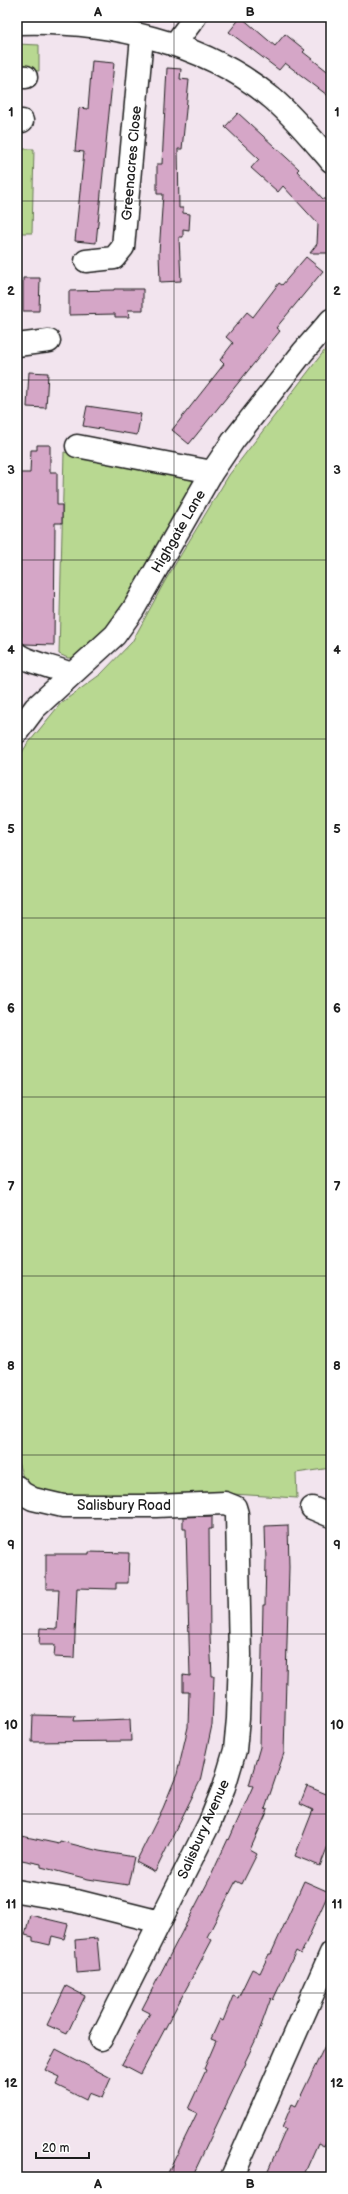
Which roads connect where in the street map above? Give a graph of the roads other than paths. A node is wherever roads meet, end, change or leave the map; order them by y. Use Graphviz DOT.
graph roads {
  1 [pos="195,17"];
  2 [pos="17,23"];
  3 [pos="142,37"];
  4 [pos="174,45"];
  5 [pos="331,162"];
  6 [pos="86,261"];
  7 [pos="331,320"];
  8 [pos="49,341"];
  9 [pos="17,345"];
  10 [pos="77,446"];
  11 [pos="212,472"];
  12 [pos="17,654"];
  13 [pos="71,674"];
  14 [pos="17,732"];
  15 [pos="19,1493"];
  16 [pos="235,1507"];
  17 [pos="17,1891"];
  18 [pos="160,1922"];
  19 [pos="331,1953"];
  20 [pos="101,2039"];
  21 [pos="232,2177"];
  1 -- 4 [label="street"];
  2 -- 3 [label="street"];
  3 -- 4 [label="street"];
  3 -- 6 [label="street, Greenacres Close"];
  4 -- 5 [label="street"];
  7 -- 11 [label="street, Highgate Lane"];
  8 -- 9 [label="street"];
  10 -- 11 [label="street"];
  11 -- 13 [label="street, Highgate Lane"];
  12 -- 13 [label="street"];
  13 -- 14 [label="street, Highgate Lane"];
  15 -- 16 [label="street, Salisbury Road"];
  16 -- 18 [label="street, Salisbury Avenue"];
  17 -- 18 [label="street"];
  18 -- 20 [label="street, Salisbury Avenue"];
  19 -- 21 [label="street"];
}
